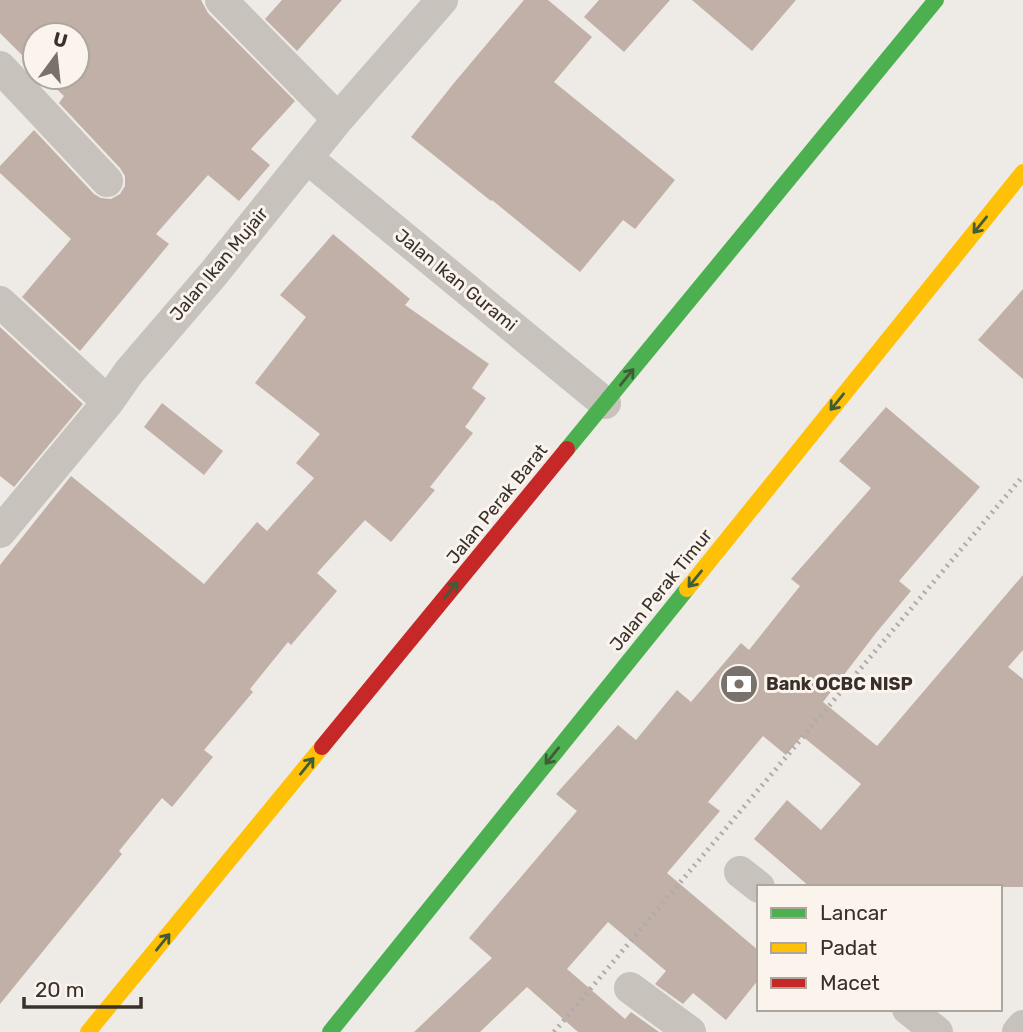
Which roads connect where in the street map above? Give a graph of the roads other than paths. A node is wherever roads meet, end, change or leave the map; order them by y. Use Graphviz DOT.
graph roads {
  1 [pos="221,0"];
  2 [pos="442,0"];
  3 [pos="936,0"];
  4 [pos="0,67"];
  5 [pos="338,119"];
  6 [pos="307,158"];
  7 [pos="1023,172"];
  8 [pos="107,181"];
  9 [pos="0,302"];
  10 [pos="108,402"];
  11 [pos="606,403"];
  12 [pos="5,515"];
  13 [pos="630,988"];
  14 [pos="911,1011"];
  15 [pos="1023,1026"];
  16 [pos="88,1032"];
  17 [pos="330,1032"];
  18 [pos="690,1032"];
  19 [pos="937,1032"];
  20 [pos="1018,1032"];
  1 -- 5 [label="street"];
  2 -- 5 [label="street, Jalan Ikan Mujair"];
  11 -- 3 [label="highway, Jalan Perak Barat, one-way"];
  4 -- 8 [label="street"];
  5 -- 6 [label="street, Jalan Ikan Mujair"];
  6 -- 10 [label="street, Jalan Ikan Mujair"];
  6 -- 11 [label="street, Jalan Ikan Gurami"];
  7 -- 17 [label="highway, Jalan Perak Timur, one-way"];
  9 -- 10 [label="street"];
  10 -- 12 [label="street, Jalan Ikan Mujair"];
  16 -- 11 [label="highway, Jalan Perak Barat, one-way"];
  13 -- 18 [label="street"];
  14 -- 19 [label="street"];
  15 -- 20 [label="street"];
}
